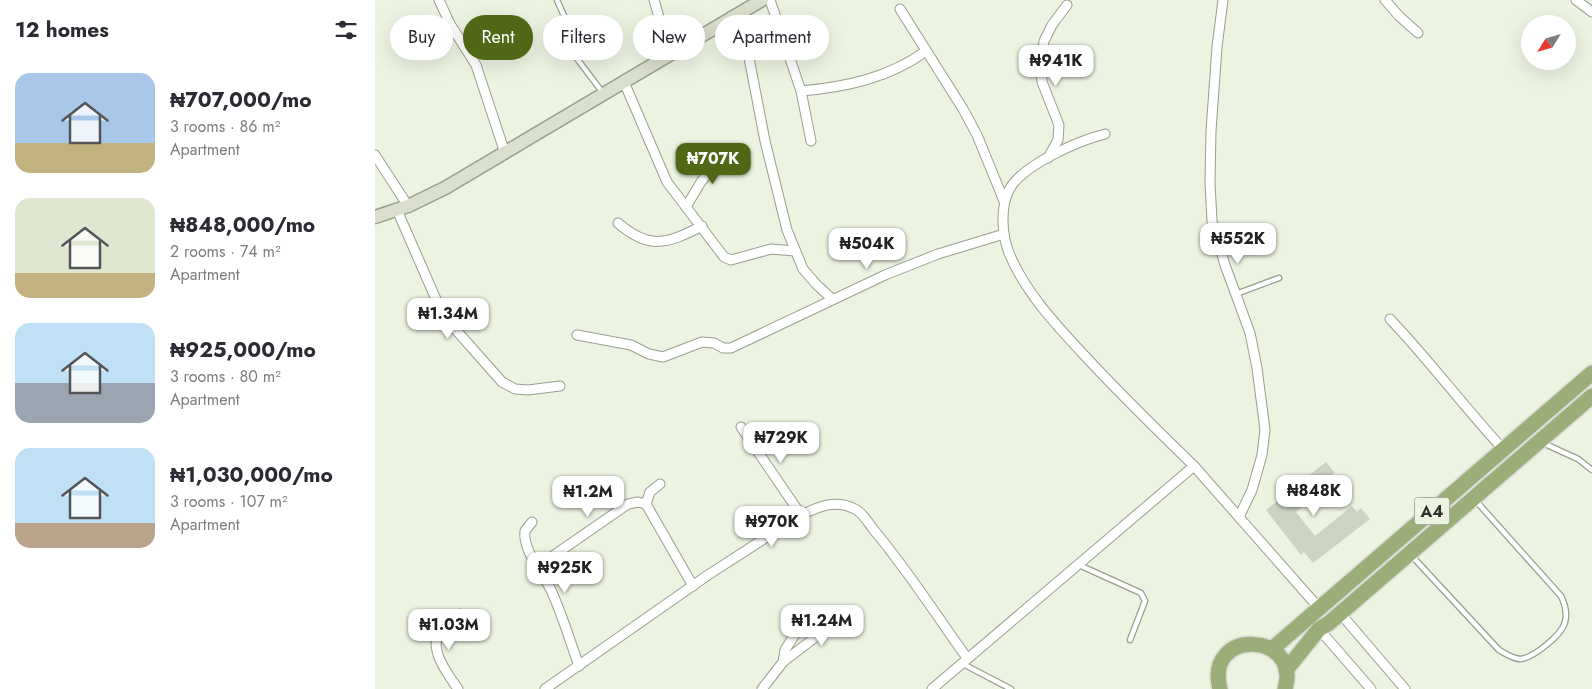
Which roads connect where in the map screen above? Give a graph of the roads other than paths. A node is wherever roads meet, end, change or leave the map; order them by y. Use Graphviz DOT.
graph roads {
  1 [pos="439,0"];
  2 [pos="557,0"];
  3 [pos="654,0"];
  4 [pos="762,0"];
  5 [pos="770,0"];
  6 [pos="1223,0"];
  7 [pos="1385,0"];
  8 [pos="1576,0"];
  9 [pos="1067,5"];
  10 [pos="900,9"];
  11 [pos="1592,12"];
  12 [pos="658,15"];
  13 [pos="1417,33"];
  14 [pos="705,34"];
  15 [pos="926,51"];
  16 [pos="661,60"];
  17 [pos="749,60"];
  18 [pos="624,82"];
  19 [pos="801,90"];
  20 [pos="603,94"];
  21 [pos="1105,134"];
  22 [pos="811,141"];
  23 [pos="505,153"];
  24 [pos="724,153"];
  25 [pos="375,155"];
  26 [pos="1048,158"];
  27 [pos="1005,201"];
  28 [pos="687,207"];
  29 [pos="403,208"];
  30 [pos="375,217"];
  31 [pos="618,223"];
  32 [pos="701,226"];
  33 [pos="1004,234"];
  34 [pos="795,252"];
  35 [pos="1279,278"];
  36 [pos="1236,294"];
  37 [pos="832,299"];
  38 [pos="1390,320"];
  39 [pos="577,335"];
  40 [pos="1592,373"];
  41 [pos="560,386"];
  42 [pos="1592,396"];
  43 [pos="741,427"];
  44 [pos="1539,441"];
  45 [pos="1503,449"];
  46 [pos="1194,466"];
  47 [pos="1592,470"];
  48 [pos="660,484"];
  49 [pos="1474,498"];
  50 [pos="646,504"];
  51 [pos="801,515"];
  52 [pos="1239,517"];
  53 [pos="532,522"];
  54 [pos="1410,553"];
  55 [pos="1078,564"];
  56 [pos="537,567"];
  57 [pos="693,586"];
  58 [pos="1319,608"];
  59 [pos="847,613"];
  60 [pos="1340,613"];
  61 [pos="460,614"];
  62 [pos="1319,629"];
  63 [pos="797,631"];
  64 [pos="1130,640"];
  65 [pos="1271,649"];
  66 [pos="964,661"];
  67 [pos="783,662"];
  68 [pos="579,666"];
  69 [pos="1287,682"];
  70 [pos="1217,686"];
  71 [pos="458,689"];
  72 [pos="545,689"];
  73 [pos="762,689"];
  74 [pos="932,689"];
  75 [pos="1011,689"];
  76 [pos="1371,689"];
  77 [pos="1405,689"];
  1 -- 23 [label="street"];
  2 -- 20 [label="lane"];
  3 -- 12 [label="street"];
  4 -- 14 [label="main road"];
  5 -- 19 [label="street"];
  6 -- 36 [label="street"];
  7 -- 13 [label="street"];
  8 -- 11 [label="street"];
  9 -- 26 [label="street"];
  10 -- 15 [label="street"];
  15 -- 19 [label="street"];
  15 -- 27 [label="street"];
  16 -- 18 [label="main road"];
  17 -- 34 [label="street"];
  18 -- 20 [label="main road"];
  18 -- 28 [label="street"];
  19 -- 22 [label="street"];
  20 -- 23 [label="main road"];
  21 -- 26 [label="street"];
  23 -- 29 [label="main road"];
  24 -- 28 [label="street"];
  25 -- 29 [label="street"];
  26 -- 27 [label="street"];
  27 -- 33 [label="street"];
  28 -- 32 [label="street"];
  29 -- 30 [label="main road"];
  29 -- 41 [label="street"];
  31 -- 32 [label="street"];
  32 -- 34 [label="street"];
  33 -- 37 [label="street"];
  33 -- 46 [label="street"];
  34 -- 37 [label="street"];
  35 -- 36 [label="lane"];
  36 -- 52 [label="street"];
  37 -- 39 [label="street"];
  38 -- 45 [label="street"];
  40 -- 45 [label="highway, A4"];
  42 -- 44 [label="highway, A4"];
  43 -- 51 [label="street"];
  44 -- 47 [label="lane"];
  44 -- 49 [label="highway, A4"];
  45 -- 58 [label="highway, A4"];
  46 -- 52 [label="street"];
  46 -- 55 [label="street"];
  48 -- 50 [label="street"];
  49 -- 54 [label="highway, A4"];
  49 -- 54 [label="lane"];
  50 -- 56 [label="street"];
  50 -- 57 [label="street"];
  51 -- 57 [label="street"];
  51 -- 66 [label="street"];
  52 -- 58 [label="street"];
  53 -- 56 [label="street"];
  54 -- 60 [label="highway, A4"];
  55 -- 64 [label="lane"];
  55 -- 66 [label="street"];
  56 -- 68 [label="street"];
  57 -- 68 [label="street"];
  58 -- 65 [label="highway, A4"];
  59 -- 67 [label="street"];
  60 -- 62 [label="highway, A4"];
  60 -- 77 [label="street"];
  61 -- 71 [label="street"];
  62 -- 69 [label="highway, A4"];
  62 -- 76 [label="street"];
  63 -- 67 [label="street"];
  65 -- 69 [label="highway, A4"];
  65 -- 70 [label="highway"];
  66 -- 74 [label="street"];
  66 -- 75 [label="lane"];
  67 -- 73 [label="street"];
  68 -- 72 [label="street"];
}
